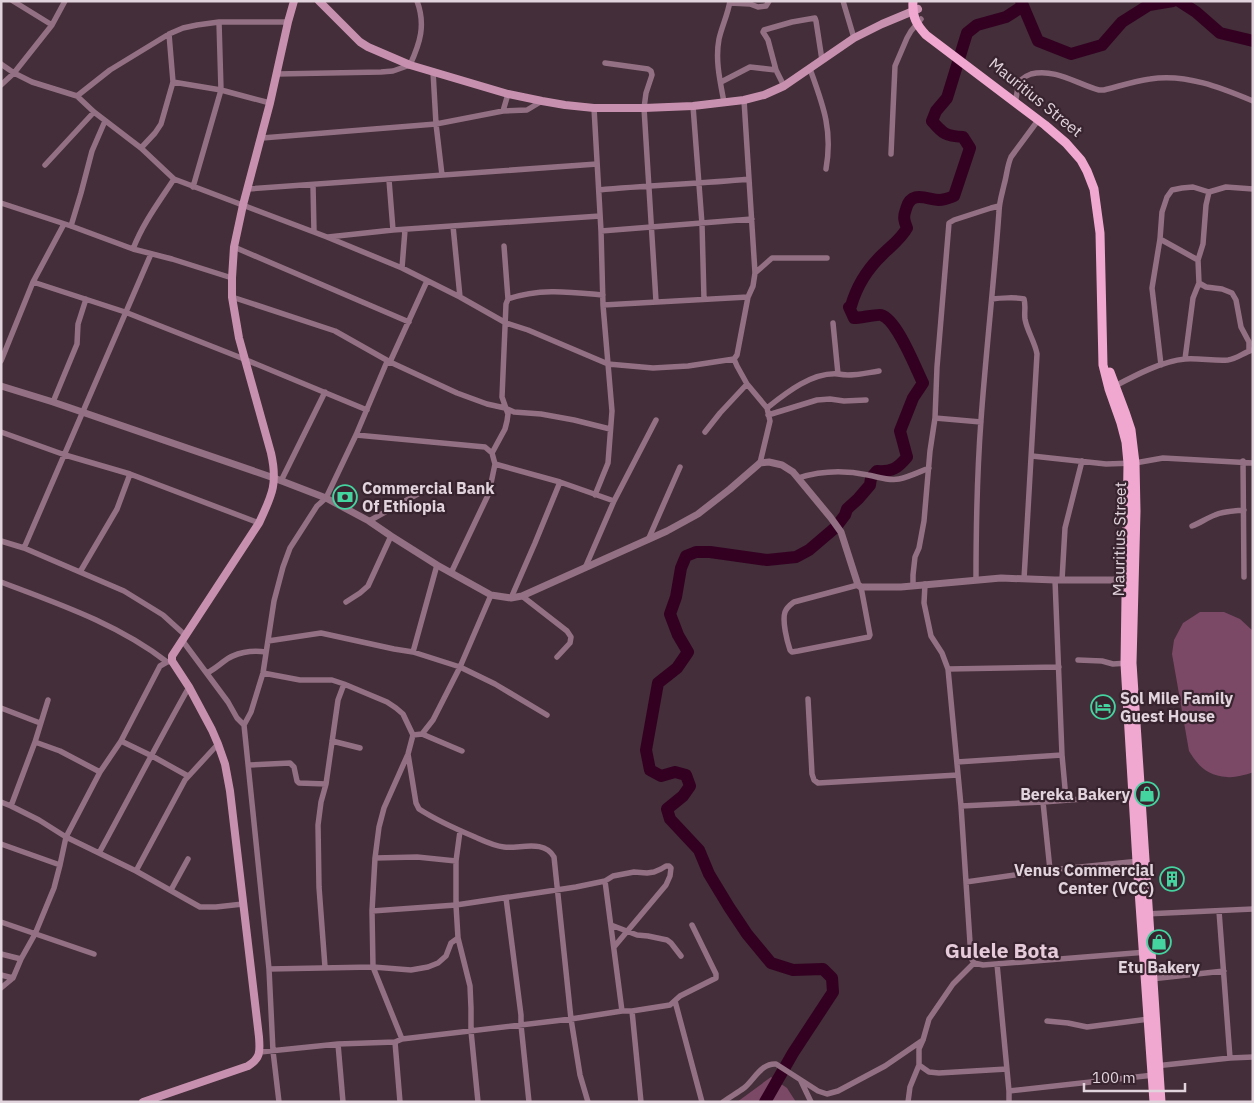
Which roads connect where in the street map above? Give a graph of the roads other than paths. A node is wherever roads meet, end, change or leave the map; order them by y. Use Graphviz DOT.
graph roads {
  1 [pos="13,1"];
  2 [pos="65,1"];
  3 [pos="294,1"];
  4 [pos="319,1"];
  5 [pos="417,1"];
  6 [pos="769,1"];
  7 [pos="843,1"];
  8 [pos="730,2"];
  9 [pos="916,6"];
  10 [pos="919,21"];
  11 [pos="219,22"];
  12 [pos="288,22"];
  13 [pos="52,26"];
  14 [pos="169,34"];
  15 [pos="854,38"];
  16 [pos="822,60"];
  17 [pos="606,63"];
  18 [pos="1,64"];
  19 [pos="410,65"];
  20 [pos="810,68"];
  21 [pos="776,70"];
  22 [pos="433,71"];
  23 [pos="14,73"];
  24 [pos="277,74"];
  25 [pos="173,82"];
  26 [pos="721,82"];
  27 [pos="1,85"];
  28 [pos="784,86"];
  29 [pos="221,90"];
  30 [pos="508,94"];
  31 [pos="77,96"];
  32 [pos="744,100"];
  33 [pos="1016,100"];
  34 [pos="542,101"];
  35 [pos="1253,101"];
  36 [pos="724,102"];
  37 [pos="270,103"];
  38 [pos="693,106"];
  39 [pos="594,108"];
  40 [pos="644,108"];
  41 [pos="503,111"];
  42 [pos="94,112"];
  43 [pos="1039,119"];
  44 [pos="105,121"];
  45 [pos="436,124"];
  46 [pos="262,138"];
  47 [pos="141,148"];
  48 [pos="891,154"];
  49 [pos="597,164"];
  50 [pos="45,165"];
  51 [pos="826,169"];
  52 [pos="442,175"];
  53 [pos="174,179"];
  54 [pos="749,179"];
  55 [pos="389,180"];
  56 [pos="699,184"];
  57 [pos="313,185"];
  58 [pos="650,185"];
  59 [pos="193,187"];
  60 [pos="248,189"];
  61 [pos="1253,189"];
  62 [pos="599,190"];
  63 [pos="1209,192"];
  64 [pos="1,203"];
  65 [pos="243,204"];
  66 [pos="999,206"];
  67 [pos="600,216"];
  68 [pos="752,220"];
  69 [pos="64,224"];
  70 [pos="702,224"];
  71 [pos="71,226"];
  72 [pos="453,226"];
  73 [pos="652,226"];
  74 [pos="393,230"];
  75 [pos="405,230"];
  76 [pos="601,231"];
  77 [pos="314,232"];
  78 [pos="327,237"];
  79 [pos="1160,239"];
  80 [pos="504,246"];
  81 [pos="234,247"];
  82 [pos="133,248"];
  83 [pos="151,254"];
  84 [pos="827,258"];
  85 [pos="1198,260"];
  86 [pos="402,268"];
  87 [pos="755,273"];
  88 [pos="232,278"];
  89 [pos="427,281"];
  90 [pos="33,282"];
  91 [pos="1199,284"];
  92 [pos="603,295"];
  93 [pos="460,297"];
  94 [pos="748,297"];
  95 [pos="232,298"];
  96 [pos="86,299"];
  97 [pos="508,299"];
  98 [pos="704,299"];
  99 [pos="992,299"];
  100 [pos="656,301"];
  101 [pos="604,305"];
  102 [pos="125,312"];
  103 [pos="409,322"];
  104 [pos="833,323"];
  105 [pos="506,324"];
  106 [pos="1251,350"];
  107 [pos="244,359"];
  108 [pos="734,359"];
  109 [pos="1185,359"];
  110 [pos="1,361"];
  111 [pos="390,362"];
  112 [pos="608,364"];
  113 [pos="1161,365"];
  114 [pos="878,371"];
  115 [pos="838,374"];
  116 [pos="747,384"];
  117 [pos="1,386"];
  118 [pos="1112,388"];
  119 [pos="325,392"];
  120 [pos="866,400"];
  121 [pos="53,402"];
  122 [pos="506,408"];
  123 [pos="366,410"];
  124 [pos="83,412"];
  125 [pos="768,412"];
  126 [pos="935,418"];
  127 [pos="656,420"];
  128 [pos="981,422"];
  129 [pos="610,429"];
  130 [pos="1,432"];
  131 [pos="705,432"];
  132 [pos="356,435"];
  133 [pos="492,453"];
  134 [pos="65,455"];
  135 [pos="1032,456"];
  136 [pos="1243,461"];
  137 [pos="1082,462"];
  138 [pos="1253,462"];
  139 [pos="760,463"];
  140 [pos="1132,463"];
  141 [pos="495,464"];
  142 [pos="680,467"];
  143 [pos="929,468"];
  144 [pos="130,474"];
  145 [pos="798,478"];
  146 [pos="278,480"];
  147 [pos="560,482"];
  148 [pos="425,490"];
  149 [pos="596,495"];
  150 [pos="326,498"];
  151 [pos="614,501"];
  152 [pos="1244,510"];
  153 [pos="369,521"];
  154 [pos="259,523"];
  155 [pos="1192,526"];
  156 [pos="391,536"];
  157 [pos="648,540"];
  158 [pos="1,541"];
  159 [pos="24,548"];
  160 [pos="437,565"];
  161 [pos="585,568"];
  162 [pos="80,572"];
  163 [pos="451,573"];
  164 [pos="1244,577"];
  165 [pos="1024,579"];
  166 [pos="976,580"];
  167 [pos="1059,580"];
  168 [pos="1130,580"];
  169 [pos="1,582"];
  170 [pos="925,584"];
  171 [pos="914,585"];
  172 [pos="859,586"];
  173 [pos="491,595"];
  174 [pos="522,596"];
  175 [pos="510,598"];
  176 [pos="346,602"];
  177 [pos="183,638"];
  178 [pos="268,641"];
  179 [pos="266,652"];
  180 [pos="413,652"];
  181 [pos="557,657"];
  182 [pos="1078,660"];
  183 [pos="169,662"];
  184 [pos="1128,663"];
  185 [pos="460,666"];
  186 [pos="1059,667"];
  187 [pos="948,669"];
  188 [pos="207,673"];
  189 [pos="263,673"];
  190 [pos="344,684"];
  191 [pos="189,687"];
  192 [pos="808,699"];
  193 [pos="48,700"];
  194 [pos="1,708"];
  195 [pos="547,715"];
  196 [pos="40,723"];
  197 [pos="244,725"];
  198 [pos="422,734"];
  199 [pos="413,735"];
  200 [pos="121,741"];
  201 [pos="35,742"];
  202 [pos="332,742"];
  203 [pos="218,744"];
  204 [pos="360,748"];
  205 [pos="462,751"];
  206 [pos="408,754"];
  207 [pos="152,756"];
  208 [pos="1062,756"];
  209 [pos="957,762"];
  210 [pos="249,765"];
  211 [pos="100,772"];
  212 [pos="958,775"];
  213 [pos="188,776"];
  214 [pos="326,784"];
  215 [pos="1137,795"];
  216 [pos="1066,800"];
  217 [pos="1,802"];
  218 [pos="1043,802"];
  219 [pos="11,806"];
  220 [pos="961,806"];
  221 [pos="460,831"];
  222 [pos="66,837"];
  223 [pos="1,844"];
  224 [pos="99,853"];
  225 [pos="375,858"];
  226 [pos="188,859"];
  227 [pos="456,861"];
  228 [pos="1141,861"];
  229 [pos="60,865"];
  230 [pos="1050,870"];
  231 [pos="136,871"];
  232 [pos="606,881"];
  233 [pos="966,882"];
  234 [pos="171,890"];
  235 [pos="557,890"];
  236 [pos="506,898"];
  237 [pos="243,904"];
  238 [pos="456,905"];
  239 [pos="1253,909"];
  240 [pos="372,911"];
  241 [pos="1219,911"];
  242 [pos="1145,914"];
  243 [pos="1,922"];
  244 [pos="612,925"];
  245 [pos="692,925"];
  246 [pos="628,932"];
  247 [pos="35,934"];
  248 [pos="458,938"];
  249 [pos="614,947"];
  250 [pos="1147,952"];
  251 [pos="1,954"];
  252 [pos="94,954"];
  253 [pos="681,956"];
  254 [pos="21,959"];
  255 [pos="974,963"];
  256 [pos="997,964"];
  257 [pos="325,967"];
  258 [pos="373,967"];
  259 [pos="269,969"];
  260 [pos="1224,971"];
  261 [pos="1,975"];
  262 [pos="13,978"];
  263 [pos="1150,979"];
  264 [pos="1,988"];
  265 [pos="675,1001"];
  266 [pos="622,1011"];
  267 [pos="632,1011"];
  268 [pos="571,1019"];
  269 [pos="1149,1019"];
  270 [pos="1047,1022"];
  271 [pos="520,1025"];
  272 [pos="471,1030"];
  273 [pos="402,1039"];
  274 [pos="923,1040"];
  275 [pos="395,1042"];
  276 [pos="338,1044"];
  277 [pos="273,1051"];
  278 [pos="260,1052"];
  279 [pos="1253,1057"];
  280 [pos="1230,1058"];
  281 [pos="919,1065"];
  282 [pos="1007,1069"];
  283 [pos="1156,1070"];
  284 [pos="801,1081"];
  285 [pos="1009,1090"];
  286 [pos="143,1102"];
  287 [pos="279,1102"];
  288 [pos="343,1102"];
  289 [pos="400,1102"];
  290 [pos="478,1102"];
  291 [pos="529,1102"];
  292 [pos="588,1102"];
  293 [pos="641,1102"];
  294 [pos="702,1102"];
  295 [pos="723,1102"];
  296 [pos="811,1102"];
  297 [pos="908,1102"];
  298 [pos="1009,1102"];
  299 [pos="1154,1102"];
  300 [pos="1161,1102"];
  1 -- 13 [label="street"];
  2 -- 13 [label="street"];
  3 -- 12 [label="main road"];
  4 -- 19 [label="main road"];
  5 -- 19 [label="street"];
  6 -- 8 [label="street"];
  7 -- 15 [label="street"];
  8 -- 26 [label="street"];
  9 -- 10 [label="main road"];
  9 -- 15 [label="main road"];
  10 -- 33 [label="main road, Mauritius Street"];
  10 -- 48 [label="street"];
  11 -- 12 [label="street"];
  11 -- 14 [label="street"];
  11 -- 29 [label="street"];
  12 -- 24 [label="main road"];
  13 -- 23 [label="street"];
  14 -- 25 [label="street"];
  14 -- 31 [label="street"];
  15 -- 16 [label="main road"];
  16 -- 20 [label="main road"];
  16 -- 21 [label="street"];
  17 -- 40 [label="street"];
  18 -- 23 [label="street"];
  19 -- 22 [label="main road"];
  19 -- 24 [label="street"];
  20 -- 28 [label="main road"];
  20 -- 51 [label="street"];
  21 -- 26 [label="street"];
  21 -- 28 [label="street"];
  22 -- 30 [label="main road"];
  22 -- 45 [label="street"];
  23 -- 27 [label="street"];
  23 -- 31 [label="street"];
  24 -- 37 [label="main road"];
  25 -- 29 [label="street"];
  25 -- 47 [label="street"];
  26 -- 36 [label="street"];
  28 -- 32 [label="main road"];
  29 -- 37 [label="street"];
  29 -- 59 [label="street"];
  30 -- 34 [label="main road"];
  30 -- 41 [label="street"];
  31 -- 42 [label="street"];
  32 -- 36 [label="main road"];
  32 -- 54 [label="street"];
  33 -- 35 [label="street"];
  33 -- 43 [label="main road, Mauritius Street"];
  34 -- 39 [label="main road"];
  34 -- 41 [label="street"];
  36 -- 38 [label="main road"];
  37 -- 46 [label="main road"];
  38 -- 40 [label="main road"];
  38 -- 56 [label="street"];
  39 -- 40 [label="main road"];
  39 -- 49 [label="street"];
  40 -- 58 [label="street"];
  41 -- 45 [label="street"];
  42 -- 44 [label="street"];
  42 -- 50 [label="street"];
  43 -- 66 [label="street"];
  43 -- 118 [label="main road, Mauritius Street"];
  44 -- 47 [label="street"];
  44 -- 71 [label="street"];
  45 -- 46 [label="street"];
  45 -- 52 [label="street"];
  46 -- 60 [label="main road"];
  47 -- 53 [label="street"];
  49 -- 52 [label="street"];
  49 -- 62 [label="street"];
  52 -- 55 [label="street"];
  53 -- 59 [label="street"];
  53 -- 82 [label="street"];
  54 -- 56 [label="street"];
  54 -- 68 [label="street"];
  55 -- 57 [label="street"];
  55 -- 74 [label="street"];
  56 -- 58 [label="street"];
  56 -- 70 [label="street"];
  57 -- 60 [label="street"];
  57 -- 77 [label="street"];
  58 -- 62 [label="street"];
  58 -- 73 [label="street"];
  59 -- 65 [label="street"];
  60 -- 65 [label="main road"];
  61 -- 63 [label="street"];
  62 -- 67 [label="street"];
  63 -- 79 [label="street"];
  63 -- 85 [label="street"];
  64 -- 69 [label="street"];
  65 -- 77 [label="street"];
  65 -- 81 [label="main road"];
  66 -- 99 [label="street"];
  66 -- 126 [label="street"];
  67 -- 72 [label="street"];
  67 -- 76 [label="street"];
  68 -- 70 [label="street"];
  68 -- 87 [label="street"];
  69 -- 71 [label="street"];
  69 -- 90 [label="street"];
  70 -- 73 [label="street"];
  70 -- 98 [label="street"];
  71 -- 82 [label="street"];
  72 -- 75 [label="street"];
  72 -- 93 [label="street"];
  73 -- 76 [label="street"];
  73 -- 100 [label="street"];
  74 -- 75 [label="street"];
  74 -- 78 [label="street"];
  75 -- 86 [label="street"];
  76 -- 92 [label="street"];
  77 -- 78 [label="street"];
  78 -- 86 [label="street"];
  79 -- 85 [label="street"];
  79 -- 113 [label="street"];
  80 -- 97 [label="street"];
  81 -- 88 [label="main road"];
  81 -- 103 [label="street"];
  82 -- 83 [label="street"];
  83 -- 88 [label="street"];
  83 -- 102 [label="street"];
  84 -- 87 [label="street"];
  85 -- 91 [label="street"];
  86 -- 89 [label="street"];
  87 -- 94 [label="street"];
  88 -- 95 [label="main road"];
  89 -- 93 [label="street"];
  89 -- 103 [label="street"];
  90 -- 96 [label="street"];
  90 -- 110 [label="street"];
  91 -- 106 [label="street"];
  91 -- 109 [label="street"];
  92 -- 97 [label="street"];
  92 -- 101 [label="street"];
  93 -- 105 [label="street"];
  94 -- 98 [label="street"];
  94 -- 108 [label="street"];
  95 -- 107 [label="main road"];
  95 -- 111 [label="street"];
  96 -- 102 [label="street"];
  96 -- 121 [label="street"];
  97 -- 105 [label="street"];
  98 -- 100 [label="street"];
  99 -- 128 [label="street"];
  99 -- 135 [label="street"];
  100 -- 101 [label="street"];
  101 -- 112 [label="street"];
  102 -- 107 [label="street"];
  102 -- 124 [label="street"];
  103 -- 111 [label="street"];
  104 -- 115 [label="street"];
  105 -- 112 [label="street"];
  105 -- 122 [label="street"];
  106 -- 109 [label="street"];
  107 -- 119 [label="street"];
  107 -- 146 [label="main road"];
  108 -- 112 [label="street"];
  108 -- 116 [label="street"];
  109 -- 113 [label="street"];
  111 -- 122 [label="street"];
  111 -- 123 [label="street"];
  112 -- 129 [label="street"];
  113 -- 118 [label="street"];
  114 -- 115 [label="street"];
  115 -- 125 [label="street"];
  116 -- 125 [label="street"];
  116 -- 131 [label="street"];
  117 -- 121 [label="street"];
  118 -- 140 [label="main road, Mauritius Street"];
  119 -- 123 [label="street"];
  119 -- 146 [label="street"];
  120 -- 125 [label="street"];
  121 -- 124 [label="street"];
  122 -- 129 [label="street"];
  122 -- 133 [label="street"];
  123 -- 132 [label="street"];
  124 -- 134 [label="street"];
  124 -- 146 [label="street"];
  125 -- 139 [label="street"];
  126 -- 128 [label="street"];
  126 -- 143 [label="street"];
  127 -- 151 [label="street"];
  128 -- 166 [label="street"];
  129 -- 149 [label="street"];
  130 -- 134 [label="street"];
  132 -- 133 [label="street"];
  132 -- 150 [label="street"];
  133 -- 141 [label="street"];
  134 -- 144 [label="street"];
  134 -- 159 [label="street"];
  135 -- 137 [label="street"];
  135 -- 165 [label="street"];
  136 -- 138 [label="street"];
  136 -- 140 [label="street"];
  136 -- 152 [label="street"];
  137 -- 140 [label="street"];
  137 -- 167 [label="street"];
  139 -- 145 [label="street"];
  139 -- 157 [label="street"];
  140 -- 168 [label="main road, Mauritius Street"];
  141 -- 147 [label="street"];
  141 -- 163 [label="street"];
  142 -- 157 [label="street"];
  143 -- 145 [label="street"];
  143 -- 171 [label="street"];
  144 -- 154 [label="street"];
  144 -- 162 [label="street"];
  145 -- 172 [label="street"];
  146 -- 150 [label="street"];
  146 -- 154 [label="main road"];
  147 -- 149 [label="street"];
  147 -- 175 [label="street"];
  148 -- 153 [label="street"];
  149 -- 151 [label="street"];
  150 -- 153 [label="street"];
  150 -- 178 [label="street"];
  151 -- 161 [label="street"];
  152 -- 155 [label="street"];
  152 -- 164 [label="street"];
  153 -- 156 [label="street"];
  154 -- 177 [label="main road"];
  156 -- 160 [label="street"];
  156 -- 176 [label="street"];
  157 -- 161 [label="street"];
  158 -- 159 [label="street"];
  159 -- 162 [label="street"];
  160 -- 163 [label="street"];
  160 -- 180 [label="street"];
  161 -- 174 [label="street"];
  162 -- 177 [label="street"];
  163 -- 173 [label="street"];
  165 -- 166 [label="street"];
  165 -- 167 [label="street"];
  166 -- 170 [label="street"];
  167 -- 168 [label="street"];
  167 -- 186 [label="street"];
  168 -- 184 [label="main road, Mauritius Street"];
  169 -- 183 [label="street"];
  170 -- 171 [label="street"];
  170 -- 187 [label="street"];
  171 -- 172 [label="street"];
  172 -- 172 [label="street"];
  173 -- 175 [label="street"];
  173 -- 185 [label="street"];
  174 -- 175 [label="street"];
  174 -- 181 [label="street"];
  177 -- 183 [label="main road"];
  177 -- 188 [label="street"];
  178 -- 179 [label="street"];
  178 -- 180 [label="street"];
  179 -- 188 [label="street"];
  179 -- 189 [label="street"];
  180 -- 185 [label="street"];
  182 -- 184 [label="street"];
  183 -- 191 [label="main road"];
  183 -- 200 [label="street"];
  184 -- 215 [label="main road, Mauritius Street"];
  185 -- 195 [label="street"];
  185 -- 198 [label="street"];
  186 -- 187 [label="street"];
  186 -- 208 [label="street"];
  187 -- 209 [label="street"];
  188 -- 197 [label="street"];
  189 -- 190 [label="street"];
  189 -- 197 [label="street"];
  190 -- 199 [label="street"];
  190 -- 202 [label="street"];
  191 -- 203 [label="main road"];
  191 -- 207 [label="street"];
  192 -- 212 [label="street"];
  193 -- 196 [label="street"];
  194 -- 196 [label="street"];
  196 -- 201 [label="street"];
  197 -- 210 [label="street"];
  198 -- 199 [label="street"];
  198 -- 205 [label="street"];
  199 -- 206 [label="street"];
  200 -- 207 [label="street"];
  200 -- 211 [label="street"];
  201 -- 211 [label="street"];
  201 -- 219 [label="street"];
  202 -- 204 [label="street"];
  202 -- 214 [label="street"];
  203 -- 213 [label="street"];
  203 -- 237 [label="main road"];
  206 -- 221 [label="street"];
  206 -- 225 [label="street"];
  207 -- 213 [label="street"];
  207 -- 224 [label="street"];
  208 -- 209 [label="street"];
  208 -- 216 [label="street"];
  209 -- 212 [label="street"];
  210 -- 214 [label="street"];
  210 -- 259 [label="street"];
  211 -- 222 [label="street"];
  212 -- 220 [label="street"];
  213 -- 231 [label="street"];
  214 -- 257 [label="street"];
  215 -- 216 [label="street"];
  215 -- 228 [label="main road, Mauritius Street"];
  216 -- 218 [label="street"];
  217 -- 219 [label="street"];
  218 -- 220 [label="street"];
  218 -- 230 [label="street"];
  219 -- 222 [label="street"];
  220 -- 233 [label="street"];
  221 -- 227 [label="street"];
  221 -- 235 [label="street"];
  222 -- 224 [label="street"];
  222 -- 229 [label="street"];
  223 -- 229 [label="street"];
  224 -- 231 [label="street"];
  225 -- 227 [label="street"];
  225 -- 240 [label="street"];
  226 -- 234 [label="street"];
  227 -- 238 [label="street"];
  228 -- 230 [label="street"];
  228 -- 242 [label="main road, Mauritius Street"];
  229 -- 247 [label="street"];
  230 -- 233 [label="street"];
  231 -- 234 [label="street"];
  232 -- 235 [label="street"];
  232 -- 244 [label="street"];
  232 -- 246 [label="street"];
  233 -- 255 [label="street"];
  234 -- 237 [label="street"];
  235 -- 236 [label="street"];
  235 -- 268 [label="street"];
  236 -- 238 [label="street"];
  236 -- 271 [label="street"];
  237 -- 278 [label="main road"];
  238 -- 240 [label="street"];
  238 -- 248 [label="street"];
  239 -- 241 [label="street"];
  240 -- 258 [label="street"];
  241 -- 242 [label="street"];
  241 -- 260 [label="street"];
  242 -- 250 [label="main road, Mauritius Street"];
  243 -- 247 [label="street"];
  244 -- 246 [label="street"];
  244 -- 249 [label="street"];
  245 -- 265 [label="street"];
  246 -- 249 [label="street"];
  246 -- 253 [label="street"];
  247 -- 252 [label="street"];
  247 -- 254 [label="street"];
  248 -- 258 [label="street"];
  248 -- 272 [label="street"];
  249 -- 266 [label="street"];
  250 -- 256 [label="street"];
  250 -- 263 [label="main road, Mauritius Street"];
  251 -- 254 [label="street"];
  254 -- 262 [label="street"];
  255 -- 256 [label="street"];
  255 -- 274 [label="street"];
  256 -- 282 [label="street"];
  257 -- 258 [label="street"];
  257 -- 259 [label="street"];
  258 -- 273 [label="street"];
  259 -- 277 [label="street"];
  260 -- 263 [label="street"];
  260 -- 280 [label="street"];
  261 -- 262 [label="street"];
  262 -- 264 [label="street"];
  263 -- 269 [label="main road, Mauritius Street"];
  263 -- 283 [label="main road, Mauritius Street"];
  265 -- 267 [label="street"];
  265 -- 294 [label="street"];
  266 -- 267 [label="street"];
  266 -- 268 [label="street"];
  267 -- 293 [label="street"];
  268 -- 271 [label="street"];
  268 -- 292 [label="street"];
  269 -- 270 [label="street"];
  269 -- 283 [label="main road, Mauritius Street"];
  271 -- 272 [label="street"];
  271 -- 291 [label="street"];
  272 -- 273 [label="street"];
  272 -- 290 [label="street"];
  273 -- 275 [label="street"];
  274 -- 281 [label="street"];
  274 -- 284 [label="street"];
  275 -- 276 [label="street"];
  275 -- 289 [label="street"];
  276 -- 277 [label="street"];
  276 -- 288 [label="street"];
  277 -- 278 [label="street"];
  277 -- 287 [label="street"];
  278 -- 286 [label="main road"];
  279 -- 280 [label="street"];
  280 -- 283 [label="street"];
  281 -- 282 [label="street"];
  281 -- 297 [label="street"];
  282 -- 285 [label="street"];
  283 -- 285 [label="street"];
  283 -- 299 [label="main road, Mauritius Street"];
  283 -- 300 [label="main road, Mauritius Street"];
  284 -- 295 [label="street"];
  284 -- 296 [label="street"];
  285 -- 298 [label="street"];
}
